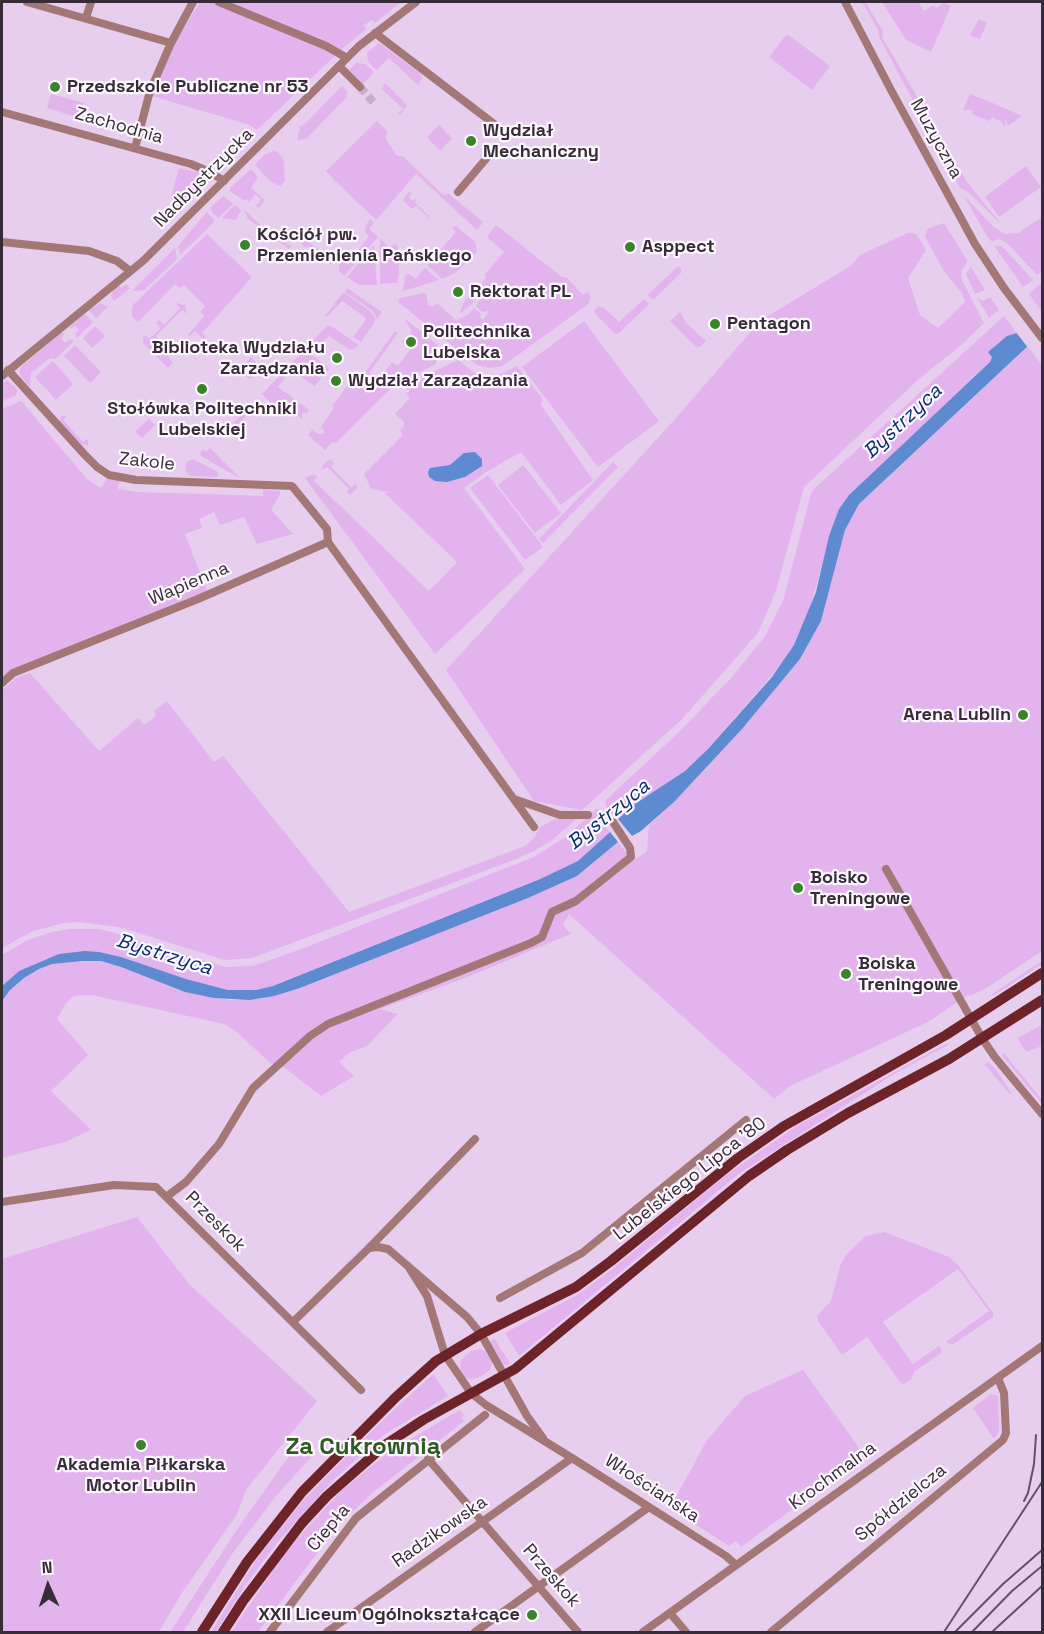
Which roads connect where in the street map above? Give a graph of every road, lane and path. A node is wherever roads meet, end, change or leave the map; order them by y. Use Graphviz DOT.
graph roads {
  1 [pos="27,2"];
  2 [pos="91,2"];
  3 [pos="193,2"];
  4 [pos="219,2"];
  5 [pos="416,2"];
  6 [pos="844,2"];
  7 [pos="86,18"];
  8 [pos="375,33"];
  9 [pos="171,43"];
  10 [pos="347,58"];
  11 [pos="339,66"];
  12 [pos="360,87"];
  13 [pos="2,112"];
  14 [pos="498,127"];
  15 [pos="135,147"];
  16 [pos="496,147"];
  17 [pos="224,181"];
  18 [pos="458,192"];
  19 [pos="2,242"];
  20 [pos="130,271"];
  21 [pos="1042,339"];
  22 [pos="4,374"];
  23 [pos="328,542"];
  24 [pos="2,682"];
  25 [pos="514,799"];
  26 [pos="588,814"];
  27 [pos="613,822"];
  28 [pos="534,827"];
  29 [pos="886,869"];
  30 [pos="1042,973"];
  31 [pos="1042,1000"];
  32 [pos="971,1019"];
  33 [pos="982,1038"];
  34 [pos="1042,1114"];
  35 [pos="746,1120"];
  36 [pos="475,1139"];
  37 [pos="166,1197"];
  38 [pos="2,1202"];
  39 [pos="369,1248"];
  40 [pos="408,1266"];
  41 [pos="501,1298"];
  42 [pos="293,1322"];
  43 [pos="481,1334"];
  44 [pos="1042,1347"];
  45 [pos="445,1355"];
  46 [pos="505,1375"];
  47 [pos="998,1378"];
  48 [pos="361,1390"];
  49 [pos="471,1393"];
  50 [pos="485,1415"];
  51 [pos="548,1442"];
  52 [pos="572,1458"];
  53 [pos="428,1459"];
  54 [pos="649,1507"];
  55 [pos="482,1522"];
  56 [pos="736,1565"];
  57 [pos="538,1587"];
  58 [pos="670,1613"];
  59 [pos="202,1632"];
  60 [pos="223,1632"];
  61 [pos="270,1632"];
  62 [pos="327,1632"];
  63 [pos="475,1632"];
  64 [pos="578,1632"];
  65 [pos="643,1632"];
  66 [pos="686,1632"];
  67 [pos="771,1632"];
  1 -- 7 [label="street"];
  2 -- 7 [label="street"];
  3 -- 9 [label="street"];
  4 -- 10 [label="street"];
  5 -- 8 [label="street, Nadbystrzycka"];
  6 -- 21 [label="street, Muzyczna"];
  7 -- 9 [label="street"];
  8 -- 10 [label="street, Nadbystrzycka"];
  8 -- 14 [label="street"];
  9 -- 15 [label="street"];
  10 -- 11 [label="street, Nadbystrzycka"];
  11 -- 12 [label="street"];
  11 -- 17 [label="street, Nadbystrzycka"];
  13 -- 15 [label="street, Zachodnia"];
  15 -- 17 [label="street, Zachodnia"];
  16 -- 18 [label="street"];
  17 -- 20 [label="street, Nadbystrzycka"];
  19 -- 20 [label="street"];
  20 -- 22 [label="street, Nadbystrzycka"];
  22 -- 23 [label="street, Zakole"];
  23 -- 24 [label="street, Wapienna"];
  23 -- 25 [label="street"];
  25 -- 26 [label="street"];
  25 -- 28 [label="street"];
  27 -- 37 [label="street"];
  29 -- 32 [label="street"];
  30 -- 32 [label="main road, Lubelskiego Lipca '80"];
  31 -- 33 [label="main road, Lubelskiego Lipca '80"];
  32 -- 33 [label="street"];
  32 -- 43 [label="main road, Lubelskiego Lipca '80"];
  33 -- 34 [label="street"];
  33 -- 46 [label="main road, Lubelskiego Lipca '80"];
  35 -- 41 [label="street"];
  36 -- 39 [label="street"];
  37 -- 38 [label="street, Przeskok"];
  37 -- 42 [label="street, Przeskok"];
  39 -- 40 [label="street"];
  39 -- 42 [label="street"];
  40 -- 43 [label="street"];
  40 -- 45 [label="street"];
  42 -- 48 [label="street, Przeskok"];
  43 -- 45 [label="main road, Lubelskiego Lipca '80"];
  43 -- 46 [label="street, Włościańska"];
  44 -- 47 [label="street, Krochmalna"];
  45 -- 49 [label="street, Włościańska"];
  45 -- 59 [label="main road"];
  46 -- 49 [label="main road, Lubelskiego Lipca '80"];
  46 -- 51 [label="street, Włościańska"];
  47 -- 56 [label="street, Krochmalna"];
  47 -- 67 [label="street, Spółdzielcza"];
  49 -- 51 [label="street, Włościańska"];
  49 -- 60 [label="main road"];
  50 -- 53 [label="street, Ciepła"];
  51 -- 52 [label="street, Włościańska"];
  52 -- 54 [label="street, Włościańska"];
  52 -- 55 [label="street, Radzikowska"];
  53 -- 55 [label="street, Przeskok"];
  53 -- 61 [label="street, Ciepła"];
  54 -- 56 [label="street, Włościańska"];
  54 -- 57 [label="street"];
  55 -- 57 [label="street, Przeskok"];
  55 -- 62 [label="street, Radzikowska"];
  56 -- 58 [label="street, Krochmalna"];
  57 -- 63 [label="street"];
  57 -- 64 [label="street, Przeskok"];
  58 -- 65 [label="street, Krochmalna"];
  58 -- 66 [label="street"];
}
